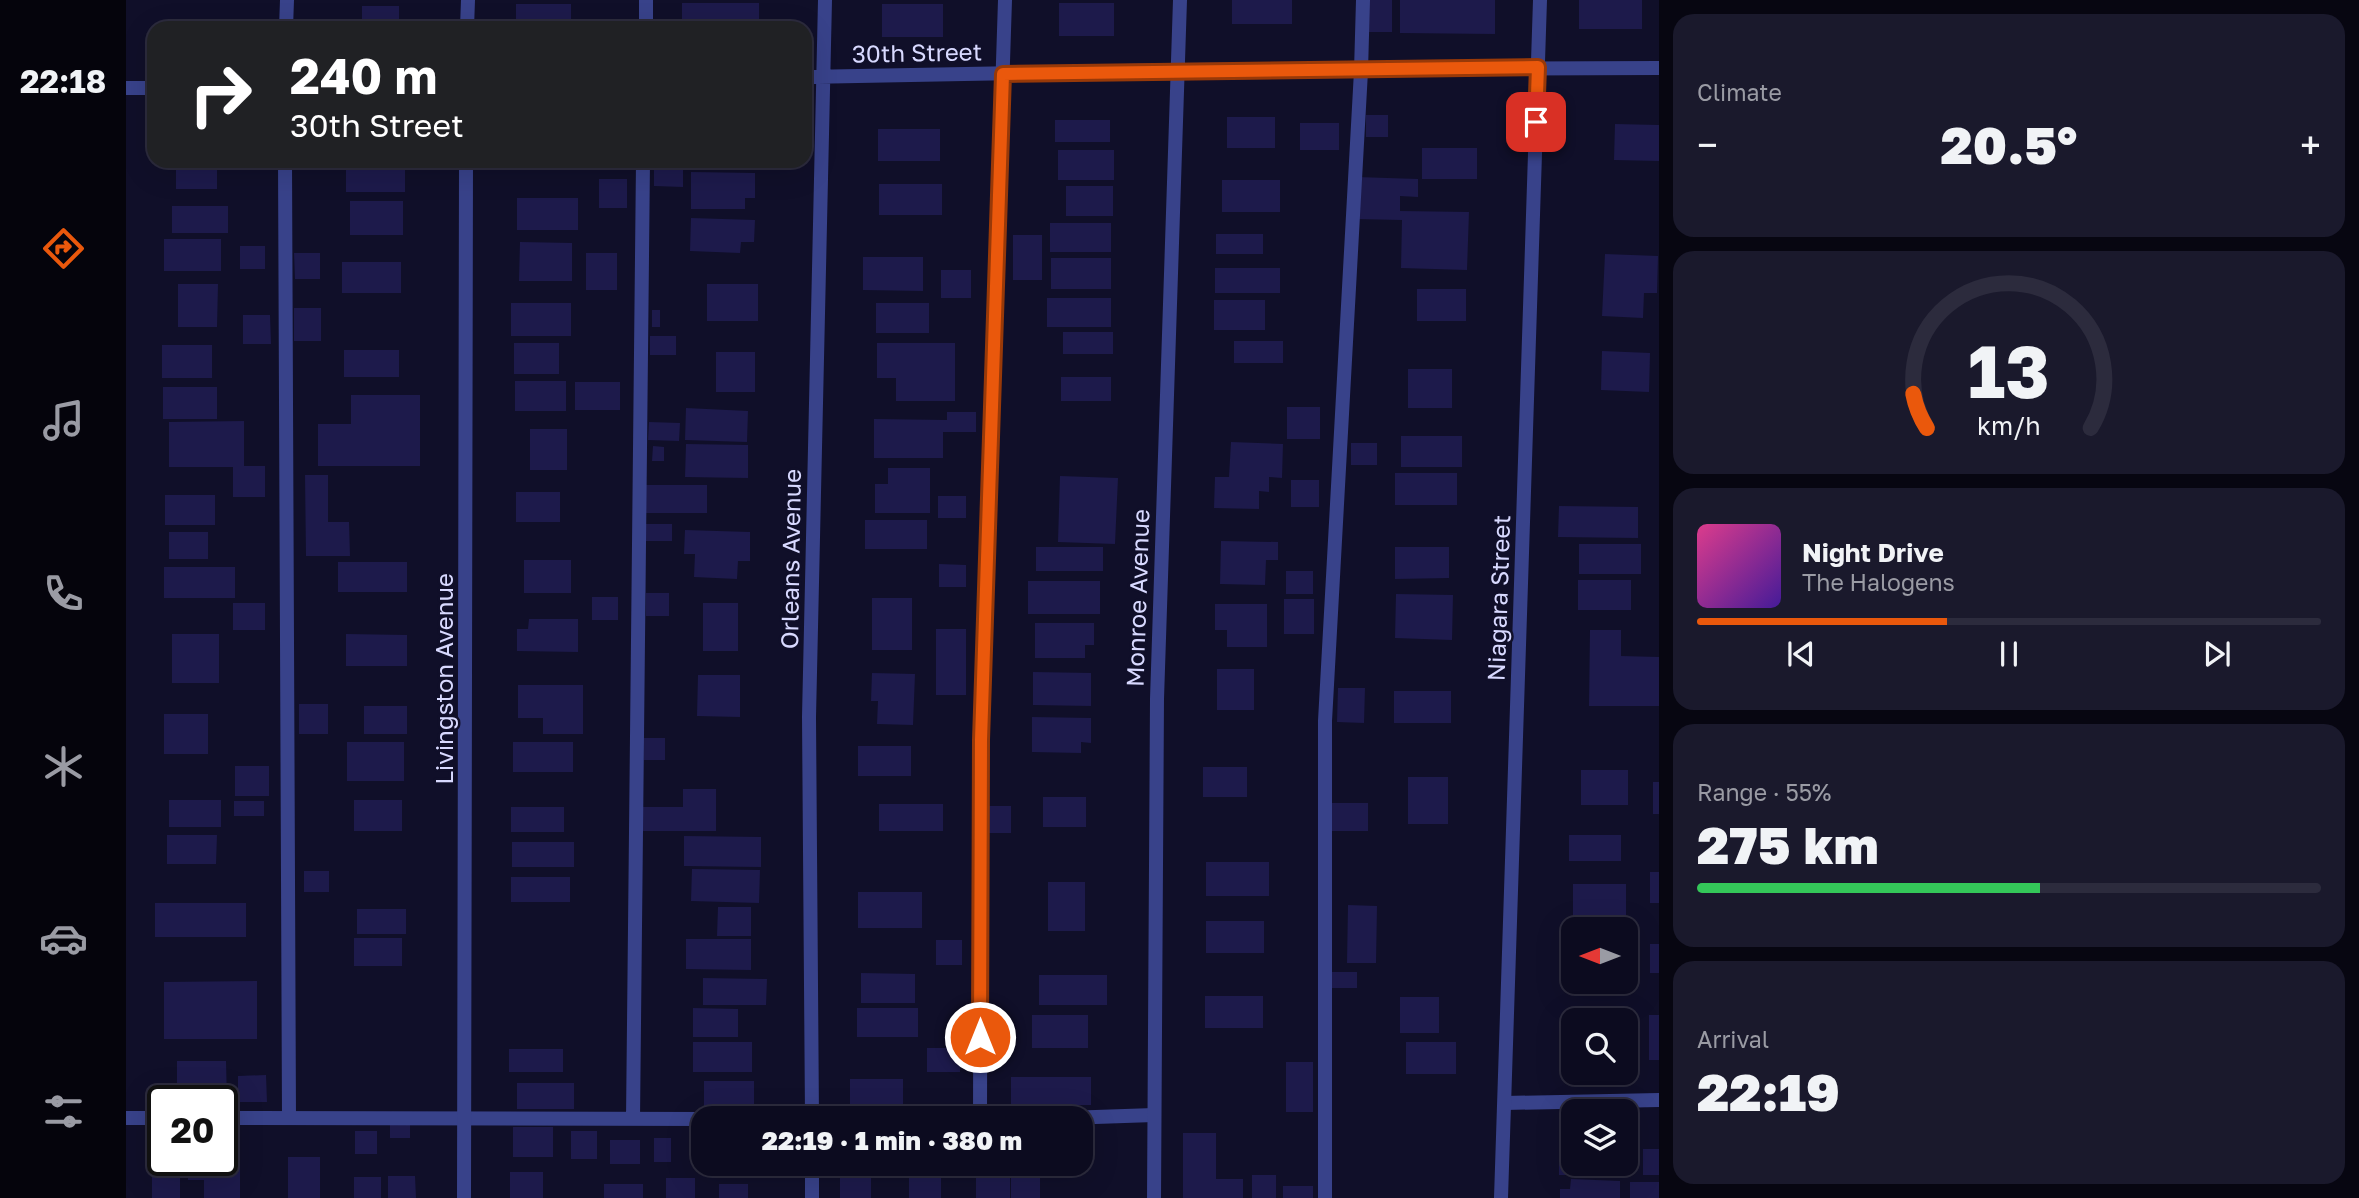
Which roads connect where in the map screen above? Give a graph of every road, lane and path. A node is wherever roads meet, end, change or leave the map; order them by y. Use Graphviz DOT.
graph roads {
  1 [pos="287,0"];
  2 [pos="468,0"];
  3 [pos="646,0"];
  4 [pos="825,0"];
  5 [pos="1005,0"];
  6 [pos="1180,0"];
  7 [pos="1363,0"];
  8 [pos="1540,0"];
  9 [pos="286,21"];
  10 [pos="467,21"];
  11 [pos="646,21"];
  12 [pos="1538,67"];
  13 [pos="1659,68"];
  14 [pos="1178,70"];
  15 [pos="1361,71"];
  16 [pos="1003,74"];
  17 [pos="812,77"];
  18 [pos="823,77"];
  19 [pos="126,88"];
  20 [pos="147,88"];
  21 [pos="285,168"];
  22 [pos="466,168"];
  23 [pos="643,168"];
  24 [pos="1659,1100"];
  25 [pos="1505,1104"];
  26 [pos="812,1106"];
  27 [pos="980,1106"];
  28 [pos="1154,1115"];
  29 [pos="1093,1117"];
  30 [pos="126,1118"];
  31 [pos="147,1118"];
  32 [pos="238,1118"];
  33 [pos="289,1118"];
  34 [pos="633,1119"];
  35 [pos="691,1119"];
  36 [pos="465,1120"];
  37 [pos="812,1176"];
  38 [pos="464,1198"];
  39 [pos="812,1198"];
  40 [pos="1154,1198"];
  41 [pos="1325,1198"];
  42 [pos="1501,1198"];
  1 -- 9 [label="street"];
  2 -- 10 [label="street"];
  3 -- 11 [label="street"];
  4 -- 18 [label="street, Orleans Avenue"];
  5 -- 16 [label="street"];
  6 -- 14 [label="street, Monroe Avenue"];
  7 -- 15 [label="street"];
  8 -- 12 [label="street, Niagara Street"];
  12 -- 13 [label="street, 30th Street"];
  12 -- 15 [label="street, 30th Street"];
  12 -- 25 [label="street, Niagara Street"];
  14 -- 15 [label="street, 30th Street"];
  14 -- 16 [label="street, 30th Street"];
  14 -- 28 [label="street, Monroe Avenue"];
  15 -- 41 [label="street"];
  16 -- 18 [label="street, 30th Street"];
  16 -- 27 [label="street"];
  17 -- 18 [label="street, 30th Street"];
  18 -- 26 [label="street, Orleans Avenue"];
  19 -- 20 [label="street"];
  21 -- 33 [label="street"];
  22 -- 36 [label="street, Livingston Avenue"];
  23 -- 34 [label="street"];
  24 -- 25 [label="street"];
  25 -- 42 [label="street, Niagara Street"];
  28 -- 29 [label="street"];
  28 -- 40 [label="street, Monroe Avenue"];
  30 -- 31 [label="street"];
  32 -- 33 [label="street"];
  33 -- 36 [label="street"];
  34 -- 35 [label="street"];
  34 -- 36 [label="street"];
  36 -- 38 [label="street, Livingston Avenue"];
  37 -- 39 [label="street"];
}
